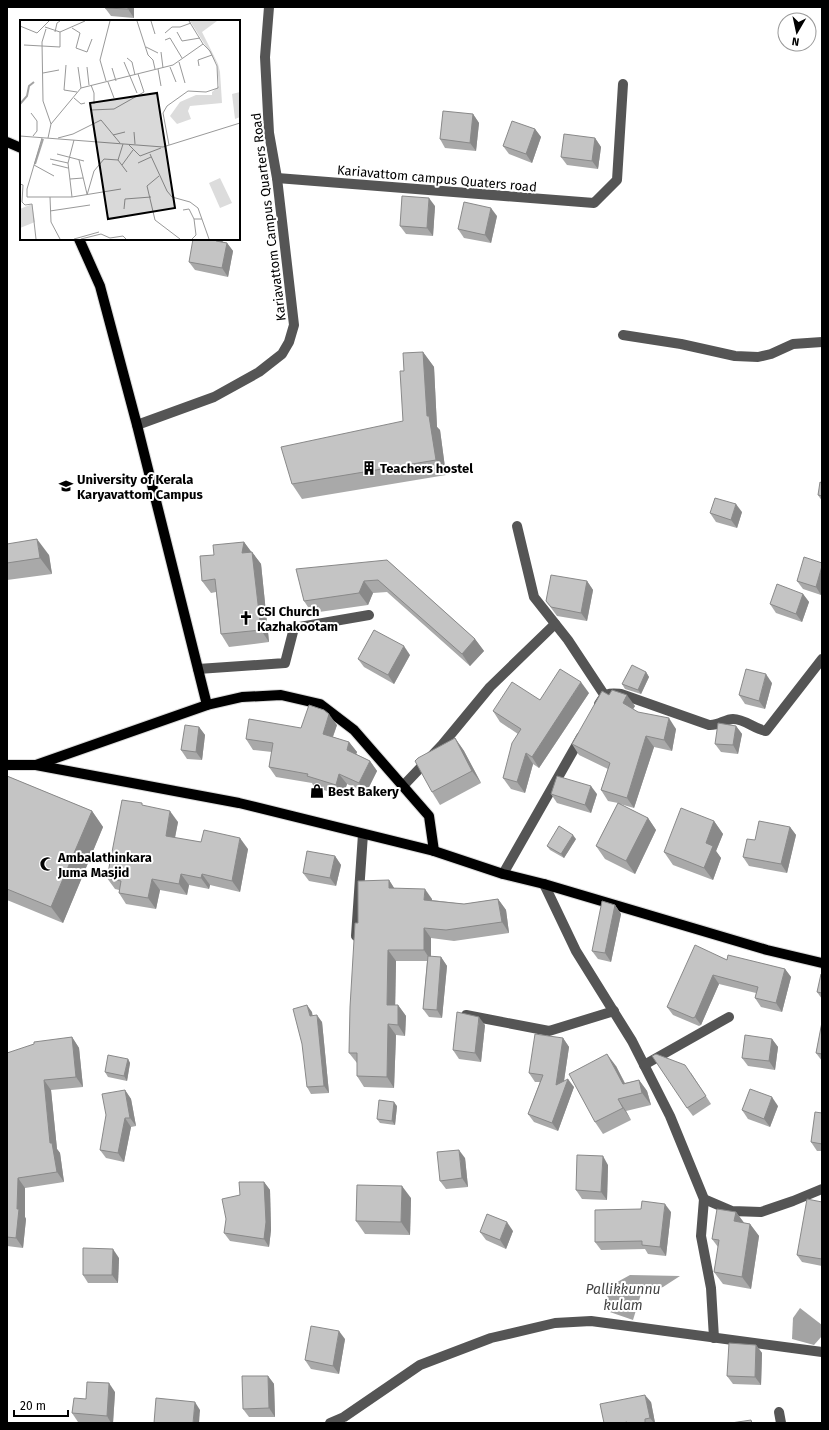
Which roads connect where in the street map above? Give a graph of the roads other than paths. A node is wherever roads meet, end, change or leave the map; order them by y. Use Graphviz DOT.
graph roads {
  1 [pos="269,7"];
  2 [pos="623,84"];
  3 [pos="7,142"];
  4 [pos="20,148"];
  5 [pos="277,178"];
  6 [pos="79,240"];
  7 [pos="623,335"];
  8 [pos="822,342"];
  9 [pos="137,425"];
  10 [pos="516,526"];
  11 [pos="370,614"];
  12 [pos="555,624"];
  13 [pos="822,659"];
  14 [pos="198,669"];
  15 [pos="605,696"];
  16 [pos="207,705"];
  17 [pos="593,714"];
  18 [pos="586,728"];
  19 [pos="7,765"];
  20 [pos="36,765"];
  21 [pos="403,786"];
  22 [pos="363,834"];
  23 [pos="434,851"];
  24 [pos="503,874"];
  25 [pos="544,884"];
  26 [pos="356,945"];
  27 [pos="822,963"];
  28 [pos="614,1011"];
  29 [pos="462,1014"];
  30 [pos="729,1018"];
  31 [pos="644,1065"];
  32 [pos="822,1189"];
  33 [pos="704,1199"];
  34 [pos="714,1338"];
  35 [pos="822,1352"];
  36 [pos="780,1412"];
  37 [pos="330,1423"];
  38 [pos="781,1423"];
  1 -- 5 [label="street, Kariavattom Campus Quarters Road"];
  2 -- 5 [label="street, Kariavattom campus Quaters road"];
  3 -- 4 [label="main road"];
  5 -- 9 [label="street, Kariavattom Campus Quarters Road"];
  6 -- 9 [label="main road"];
  7 -- 8 [label="street"];
  9 -- 14 [label="main road"];
  10 -- 12 [label="street"];
  11 -- 14 [label="street"];
  12 -- 15 [label="street"];
  12 -- 21 [label="street"];
  13 -- 15 [label="street"];
  14 -- 16 [label="main road"];
  15 -- 17 [label="street"];
  16 -- 20 [label="main road"];
  16 -- 21 [label="main road"];
  18 -- 24 [label="street"];
  19 -- 20 [label="main road"];
  20 -- 22 [label="main road"];
  21 -- 23 [label="main road"];
  22 -- 23 [label="main road"];
  22 -- 26 [label="street"];
  23 -- 24 [label="main road"];
  24 -- 25 [label="main road"];
  25 -- 27 [label="main road"];
  25 -- 28 [label="street"];
  28 -- 29 [label="street"];
  28 -- 31 [label="street"];
  30 -- 31 [label="street"];
  31 -- 33 [label="street"];
  32 -- 33 [label="street"];
  33 -- 34 [label="street"];
  34 -- 35 [label="street"];
  34 -- 37 [label="street"];
  36 -- 38 [label="street"];
}
